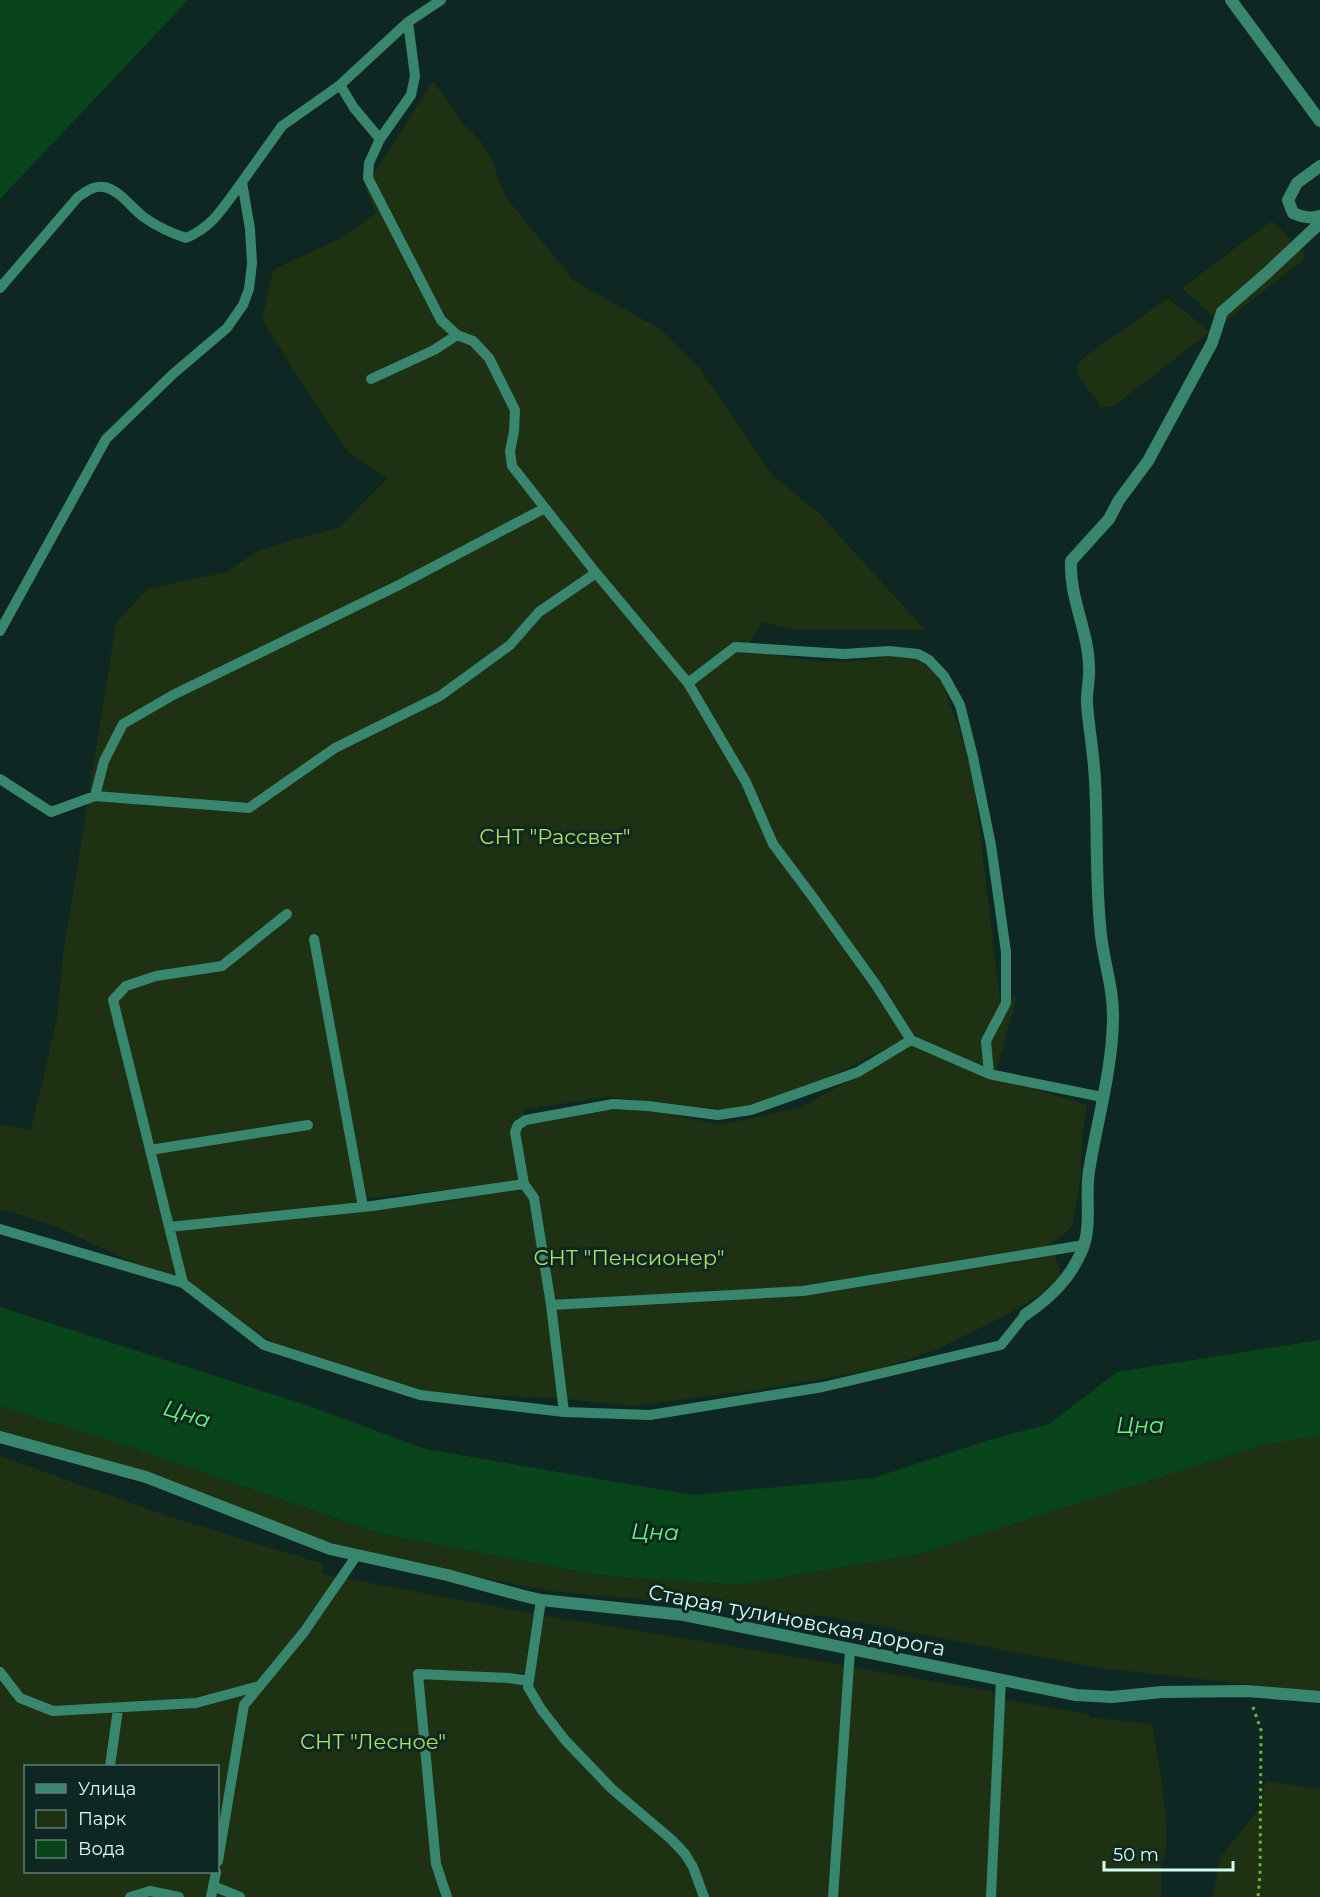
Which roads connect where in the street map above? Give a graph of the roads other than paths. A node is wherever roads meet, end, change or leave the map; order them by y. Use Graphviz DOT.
graph roads {
  1 [pos="441,0"];
  2 [pos="1231,0"];
  3 [pos="408,22"];
  4 [pos="340,85"];
  5 [pos="1320,121"];
  6 [pos="380,139"];
  7 [pos="1320,166"];
  8 [pos="242,182"];
  9 [pos="1320,216"];
  10 [pos="1320,223"];
  11 [pos="0,288"];
  12 [pos="457,335"];
  13 [pos="371,379"];
  14 [pos="545,508"];
  15 [pos="596,573"];
  16 [pos="0,631"];
  17 [pos="688,683"];
  18 [pos="0,779"];
  19 [pos="95,796"];
  20 [pos="287,914"];
  21 [pos="314,939"];
  22 [pos="911,1040"];
  23 [pos="989,1074"];
  24 [pos="1102,1097"];
  25 [pos="308,1125"];
  26 [pos="150,1150"];
  27 [pos="524,1184"];
  28 [pos="363,1207"];
  29 [pos="169,1227"];
  30 [pos="0,1229"];
  31 [pos="1084,1245"];
  32 [pos="183,1283"];
  33 [pos="551,1305"];
  34 [pos="1025,1315"];
  35 [pos="564,1413"];
  36 [pos="0,1437"];
  37 [pos="357,1555"];
  38 [pos="541,1600"];
  39 [pos="850,1650"];
  40 [pos="0,1672"];
  41 [pos="1001,1679"];
  42 [pos="529,1681"];
  43 [pos="259,1686"];
  44 [pos="1320,1697"];
  45 [pos="118,1709"];
  46 [pos="110,1765"];
  47 [pos="219,1855"];
  48 [pos="216,1873"];
  49 [pos="212,1892"];
  50 [pos="130,1897"];
  51 [pos="179,1897"];
  52 [pos="240,1897"];
  53 [pos="447,1897"];
  54 [pos="704,1897"];
  55 [pos="833,1897"];
  56 [pos="991,1897"];
  1 -- 3 [label="lane"];
  2 -- 5 [label="street"];
  3 -- 4 [label="lane"];
  3 -- 6 [label="lane"];
  4 -- 6 [label="lane"];
  4 -- 8 [label="lane"];
  6 -- 12 [label="lane"];
  7 -- 9 [label="street"];
  8 -- 11 [label="lane"];
  8 -- 16 [label="lane"];
  10 -- 24 [label="street"];
  12 -- 13 [label="lane"];
  12 -- 14 [label="lane"];
  14 -- 15 [label="lane"];
  14 -- 19 [label="lane"];
  15 -- 17 [label="lane"];
  15 -- 19 [label="lane"];
  17 -- 22 [label="lane"];
  17 -- 23 [label="lane"];
  18 -- 19 [label="lane"];
  20 -- 26 [label="lane"];
  21 -- 28 [label="lane"];
  22 -- 23 [label="lane"];
  22 -- 27 [label="lane"];
  23 -- 24 [label="lane"];
  24 -- 31 [label="street"];
  25 -- 26 [label="lane"];
  26 -- 29 [label="lane"];
  27 -- 28 [label="lane"];
  27 -- 33 [label="lane"];
  28 -- 29 [label="lane"];
  29 -- 32 [label="lane"];
  30 -- 32 [label="lane"];
  31 -- 33 [label="lane"];
  31 -- 34 [label="street"];
  32 -- 35 [label="lane"];
  33 -- 35 [label="lane"];
  34 -- 35 [label="lane"];
  36 -- 37 [label="street, Старая тулиновская дорога"];
  37 -- 38 [label="street, Старая тулиновская дорога"];
  37 -- 43 [label="lane"];
  38 -- 39 [label="street, Старая тулиновская дорога"];
  38 -- 42 [label="lane"];
  39 -- 41 [label="street, Старая тулиновская дорога"];
  39 -- 55 [label="lane"];
  40 -- 45 [label="lane"];
  41 -- 44 [label="street, Старая тулиновская дорога"];
  41 -- 56 [label="lane"];
  42 -- 53 [label="lane"];
  42 -- 54 [label="lane"];
  43 -- 45 [label="lane"];
  43 -- 47 [label="lane"];
  45 -- 46 [label="lane"];
  48 -- 49 [label="lane"];
  49 -- 52 [label="lane"];
  50 -- 51 [label="lane"];
}
